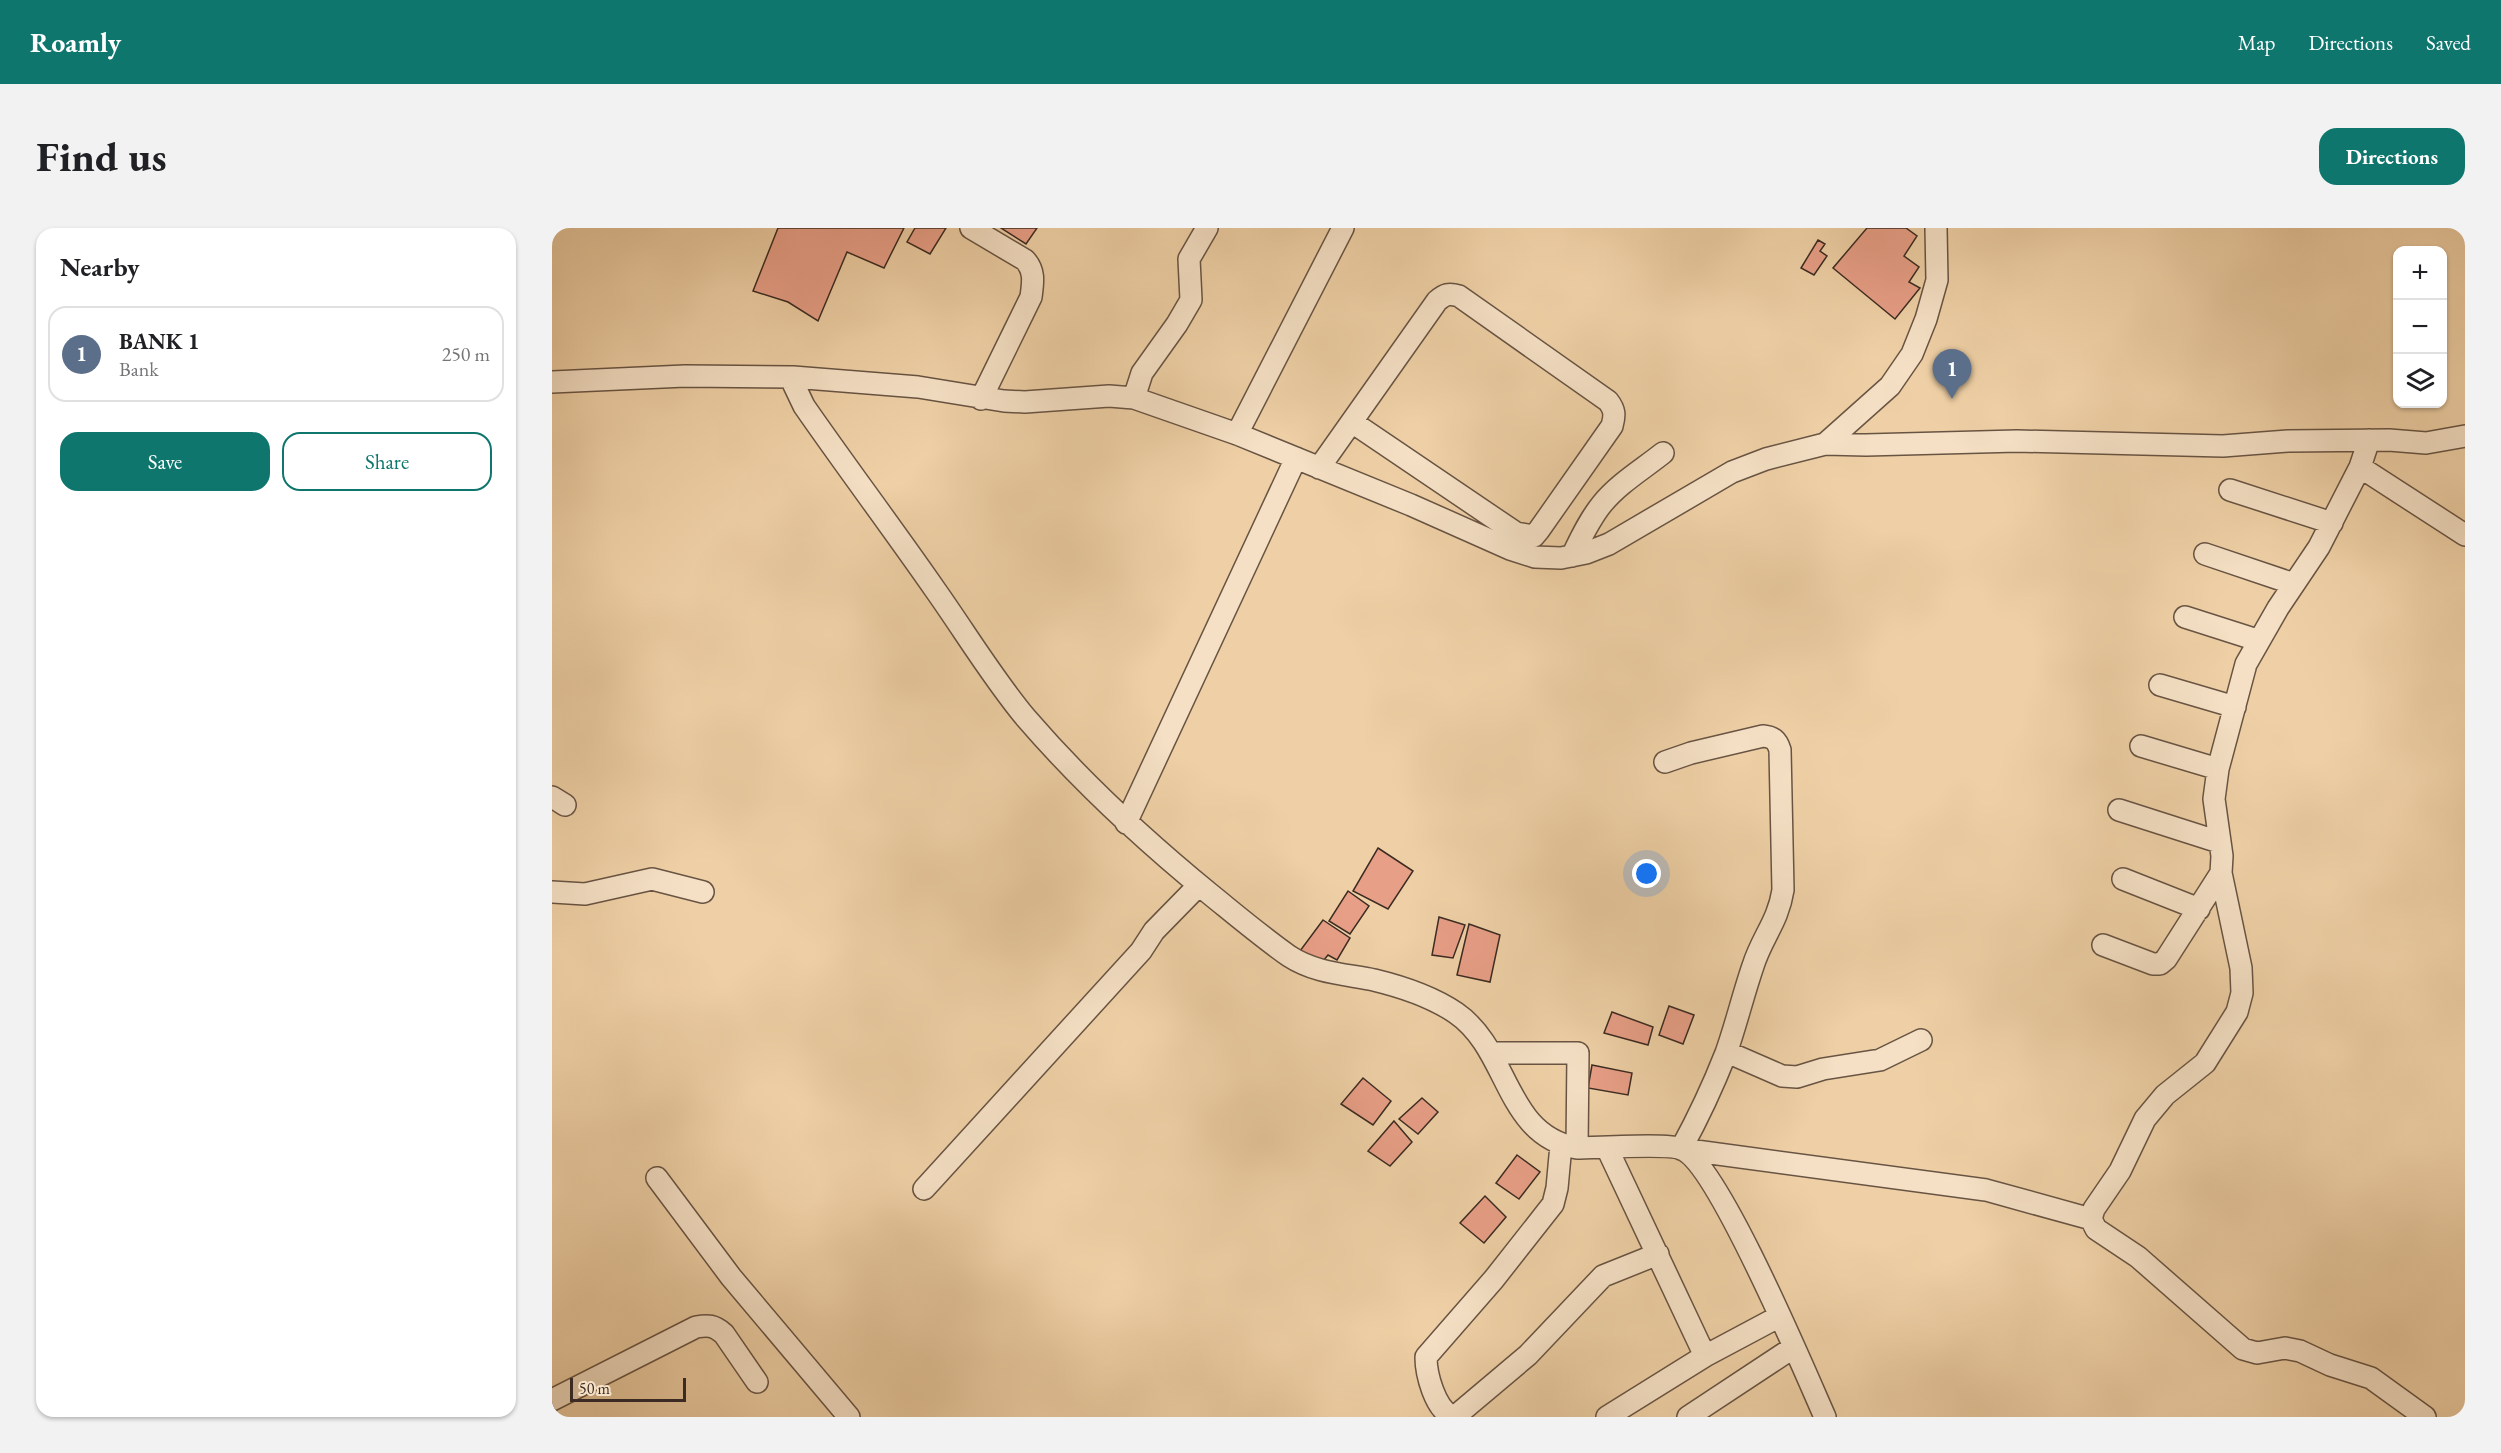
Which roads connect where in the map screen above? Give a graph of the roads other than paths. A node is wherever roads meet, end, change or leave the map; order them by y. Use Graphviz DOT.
graph roads {
  1 [pos="971,228"];
  2 [pos="1208,228"];
  3 [pos="1343,228"];
  4 [pos="1936,228"];
  5 [pos="793,377"];
  6 [pos="552,382"];
  7 [pos="1134,398"];
  8 [pos="981,399"];
  9 [pos="1352,422"];
  10 [pos="1237,434"];
  11 [pos="2462,439"];
  12 [pos="2369,441"];
  13 [pos="1826,444"];
  14 [pos="1663,453"];
  15 [pos="1296,458"];
  16 [pos="2360,467"];
  17 [pos="1320,468"];
  18 [pos="2230,490"];
  19 [pos="2332,523"];
  20 [pos="2465,535"];
  21 [pos="2205,554"];
  22 [pos="1572,556"];
  23 [pos="2294,584"];
  24 [pos="2184,617"];
  25 [pos="2257,640"];
  26 [pos="2160,685"];
  27 [pos="2235,707"];
  28 [pos="2140,746"];
  29 [pos="1665,762"];
  30 [pos="2218,769"];
  31 [pos="2119,810"];
  32 [pos="1126,823"];
  33 [pos="2219,842"];
  34 [pos="2221,873"];
  35 [pos="2123,879"];
  36 [pos="1199,885"];
  37 [pos="552,892"];
  38 [pos="703,892"];
  39 [pos="2199,909"];
  40 [pos="2103,945"];
  41 [pos="1921,1040"];
  42 [pos="1726,1052"];
  43 [pos="1492,1053"];
  44 [pos="1569,1146"];
  45 [pos="1607,1148"];
  46 [pos="1681,1149"];
  47 [pos="657,1178"];
  48 [pos="924,1189"];
  49 [pos="2091,1219"];
  50 [pos="1658,1254"];
  51 [pos="1780,1316"];
  52 [pos="1794,1347"];
  53 [pos="1705,1356"];
  54 [pos="757,1382"];
  55 [pos="552,1400"];
  56 [pos="849,1417"];
  57 [pos="1607,1417"];
  58 [pos="1688,1417"];
  59 [pos="1825,1417"];
  60 [pos="2425,1417"];
  1 -- 8 [label="street"];
  2 -- 7 [label="street"];
  3 -- 10 [label="street"];
  4 -- 13 [label="street"];
  5 -- 6 [label="street"];
  5 -- 8 [label="street"];
  5 -- 32 [label="street"];
  7 -- 8 [label="street"];
  7 -- 10 [label="street"];
  9 -- 9 [label="street"];
  9 -- 17 [label="street"];
  10 -- 15 [label="street"];
  11 -- 12 [label="street"];
  12 -- 13 [label="street"];
  12 -- 16 [label="street"];
  13 -- 22 [label="street"];
  14 -- 22 [label="street"];
  15 -- 17 [label="street"];
  15 -- 32 [label="street"];
  16 -- 19 [label="street"];
  16 -- 20 [label="street"];
  17 -- 22 [label="street"];
  18 -- 19 [label="street"];
  19 -- 23 [label="street"];
  21 -- 23 [label="street"];
  23 -- 25 [label="street"];
  24 -- 25 [label="street"];
  25 -- 27 [label="street"];
  26 -- 27 [label="street"];
  27 -- 30 [label="street"];
  28 -- 30 [label="street"];
  29 -- 42 [label="street"];
  30 -- 33 [label="street"];
  31 -- 33 [label="street"];
  32 -- 36 [label="street"];
  33 -- 34 [label="street"];
  34 -- 39 [label="street"];
  34 -- 49 [label="street"];
  35 -- 39 [label="street"];
  36 -- 43 [label="street"];
  36 -- 48 [label="street"];
  37 -- 38 [label="street"];
  39 -- 40 [label="street"];
  41 -- 42 [label="street"];
  42 -- 46 [label="street"];
  43 -- 44 [label="street"];
  43 -- 44 [label="street"];
  44 -- 45 [label="street"];
  44 -- 50 [label="street"];
  45 -- 46 [label="street"];
  45 -- 50 [label="street"];
  46 -- 49 [label="street"];
  46 -- 51 [label="street"];
  47 -- 56 [label="street"];
  49 -- 60 [label="street"];
  50 -- 53 [label="street"];
  51 -- 52 [label="street"];
  51 -- 53 [label="street"];
  52 -- 58 [label="street"];
  52 -- 59 [label="street"];
  53 -- 57 [label="street"];
  54 -- 55 [label="street"];
}
